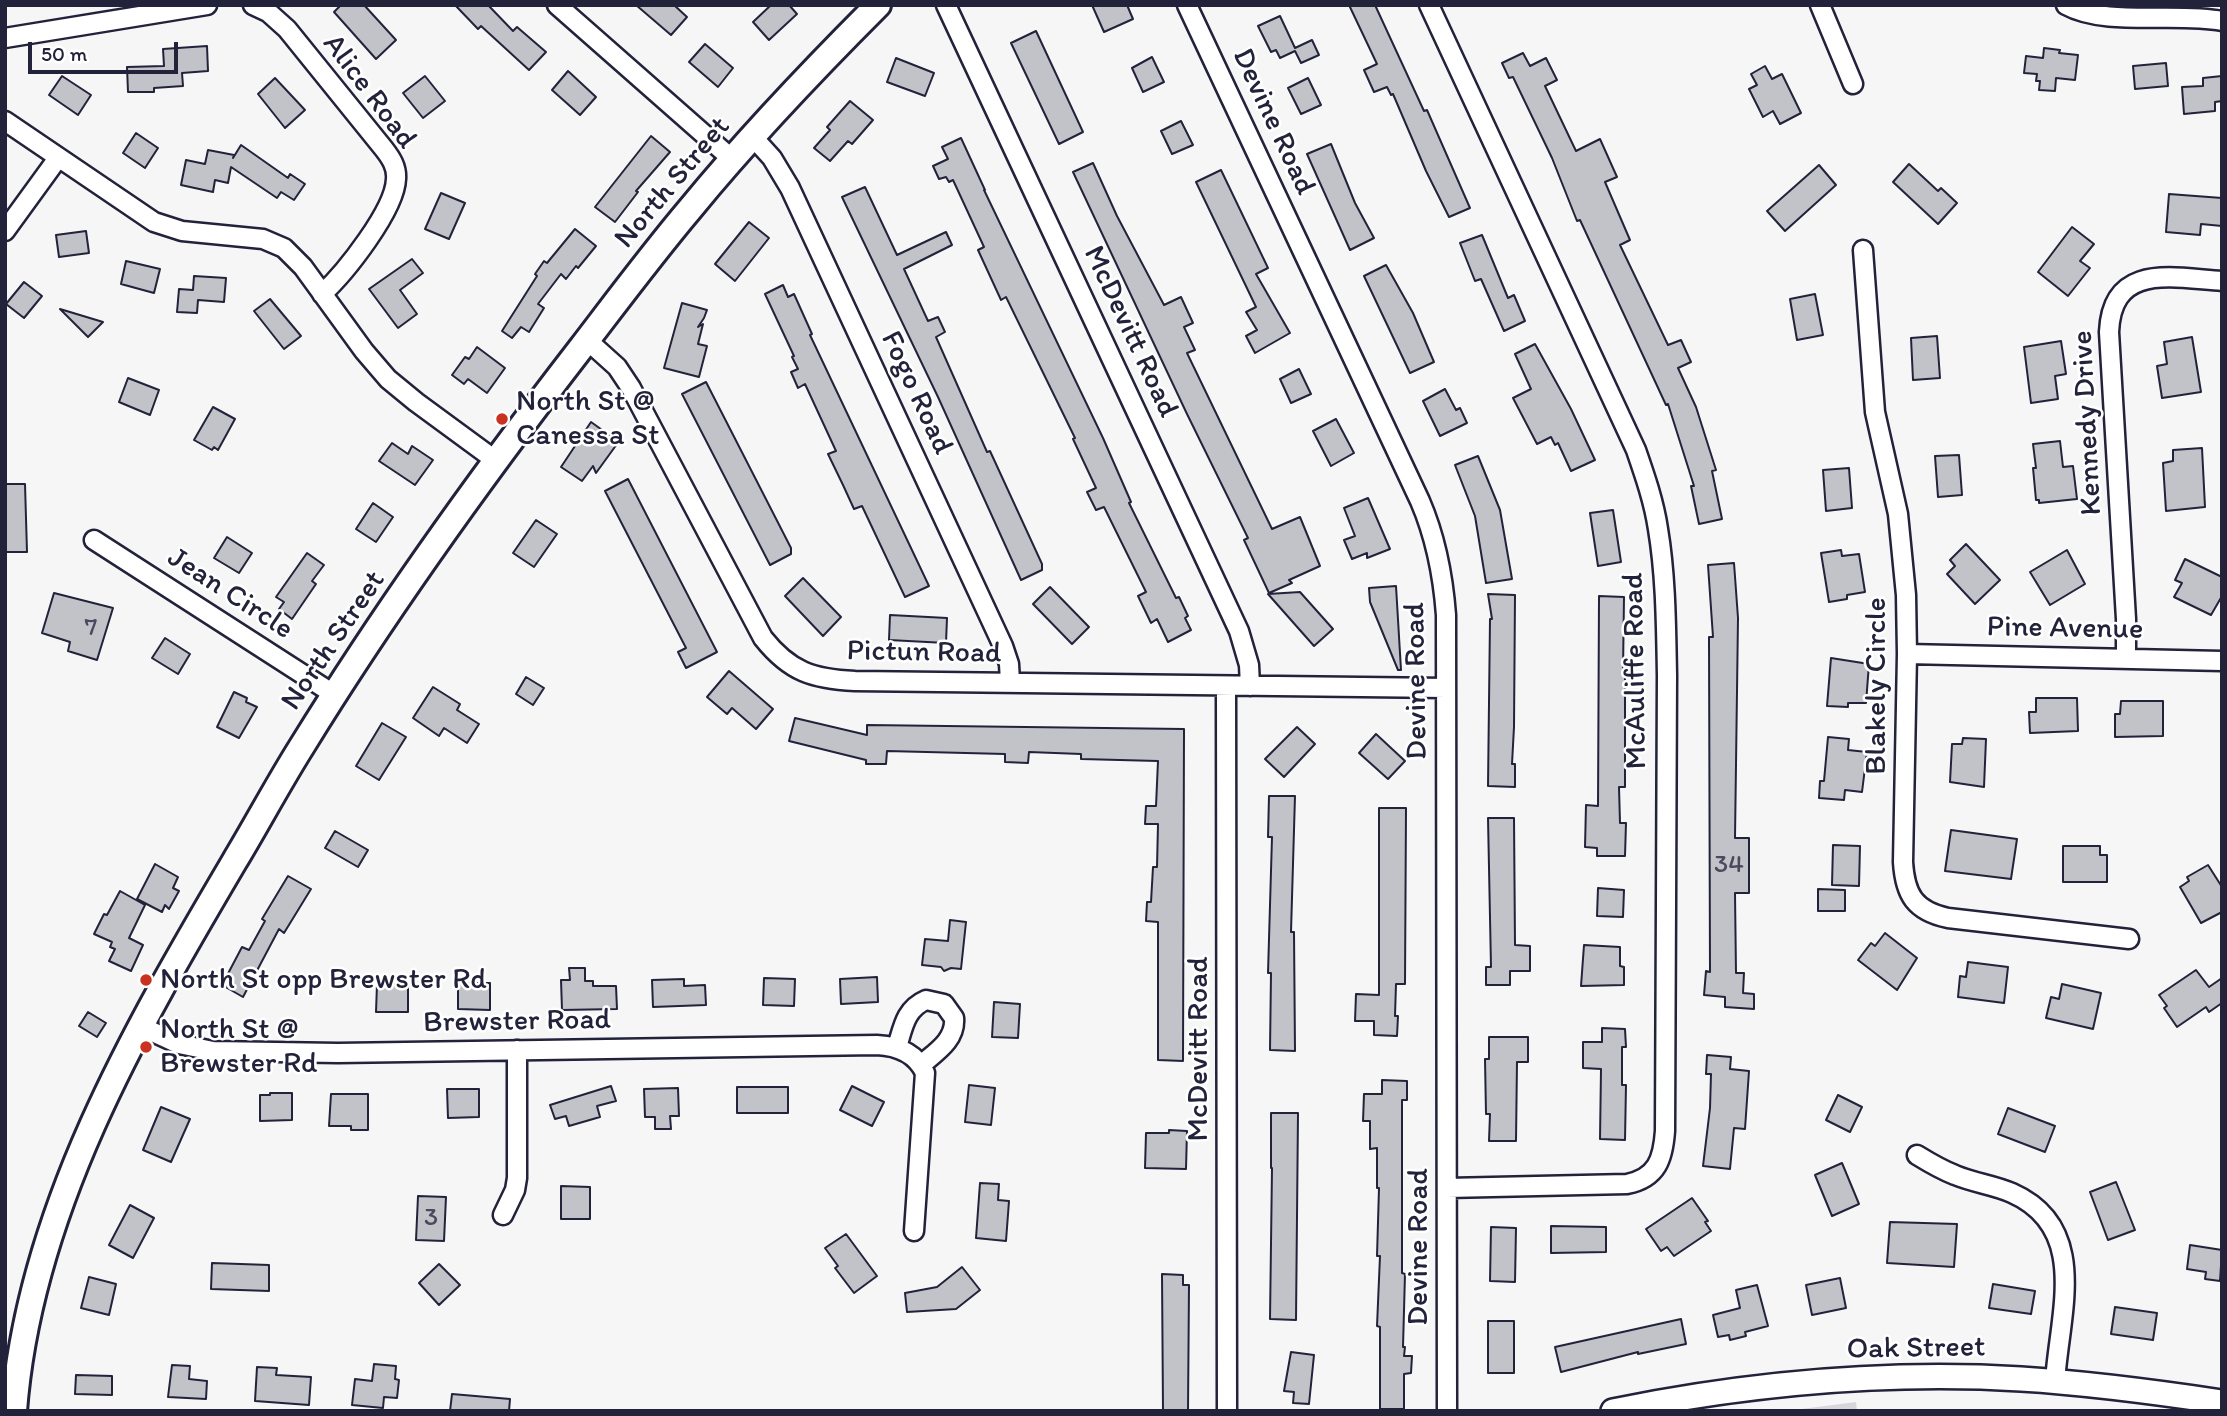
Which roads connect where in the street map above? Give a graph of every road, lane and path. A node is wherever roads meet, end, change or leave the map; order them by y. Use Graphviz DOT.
graph roads {
  1 [pos="206,5"];
  2 [pos="253,5"];
  3 [pos="557,5"];
  4 [pos="878,5"];
  5 [pos="946,5"];
  6 [pos="1187,5"];
  7 [pos="1429,5"];
  8 [pos="1819,5"];
  9 [pos="2066,5"];
  10 [pos="2222,21"];
  11 [pos="5,38"];
  12 [pos="1853,84"];
  13 [pos="5,121"];
  14 [pos="752,136"];
  15 [pos="58,158"];
  16 [pos="732,159"];
  17 [pos="5,231"];
  18 [pos="1863,250"];
  19 [pos="2222,281"];
  20 [pos="322,294"];
  21 [pos="587,340"];
  22 [pos="495,460"];
  23 [pos="94,540"];
  24 [pos="1908,653"];
  25 [pos="2126,659"];
  26 [pos="2222,661"];
  27 [pos="1010,682"];
  28 [pos="1226,686"];
  29 [pos="1250,686"];
  30 [pos="1446,688"];
  31 [pos="335,695"];
  32 [pos="2129,939"];
  33 [pos="142,1027"];
  34 [pos="897,1047"];
  35 [pos="517,1050"];
  36 [pos="922,1065"];
  37 [pos="1917,1154"];
  38 [pos="1447,1188"];
  39 [pos="503,1215"];
  40 [pos="914,1231"];
  41 [pos="2054,1382"];
  42 [pos="2222,1402"];
  43 [pos="14,1411"];
  44 [pos="1227,1411"];
  45 [pos="1447,1411"];
  46 [pos="1613,1411"];
  1 -- 11 [label="street"];
  2 -- 20 [label="street, Alice Road"];
  3 -- 16 [label="street"];
  4 -- 14 [label="main road, North Street"];
  5 -- 29 [label="street, McDevitt Road"];
  6 -- 30 [label="street, Devine Road"];
  7 -- 38 [label="street, McAuliffe Road"];
  8 -- 12 [label="street"];
  9 -- 10 [label="street"];
  13 -- 15 [label="street"];
  14 -- 16 [label="main road, North Street"];
  14 -- 27 [label="street, Fogo Road"];
  15 -- 17 [label="street"];
  15 -- 20 [label="street"];
  16 -- 21 [label="main road, North Street"];
  18 -- 24 [label="street, Blakely Circle"];
  19 -- 25 [label="street, Kennedy Drive"];
  20 -- 22 [label="street"];
  21 -- 22 [label="main road, North Street"];
  21 -- 27 [label="street, Pictun Road"];
  22 -- 31 [label="main road, North Street"];
  23 -- 31 [label="street, Jean Circle"];
  24 -- 25 [label="street, Pine Avenue"];
  24 -- 32 [label="street, Blakely Circle"];
  25 -- 26 [label="street, Pine Avenue"];
  27 -- 28 [label="street, Pictun Road"];
  28 -- 29 [label="street, Pictun Road"];
  28 -- 44 [label="street, McDevitt Road"];
  29 -- 30 [label="street, Pictun Road"];
  30 -- 38 [label="street, Devine Road"];
  31 -- 33 [label="main road, North Street"];
  33 -- 35 [label="street, Brewster Road"];
  33 -- 43 [label="main road, North Street"];
  34 -- 35 [label="street, Brewster Road"];
  34 -- 36 [label="street"];
  34 -- 36 [label="street"];
  35 -- 39 [label="street"];
  36 -- 40 [label="street"];
  37 -- 41 [label="street"];
  38 -- 45 [label="street, Devine Road"];
  41 -- 42 [label="street, Oak Street"];
  41 -- 46 [label="street, Oak Street"];
}
